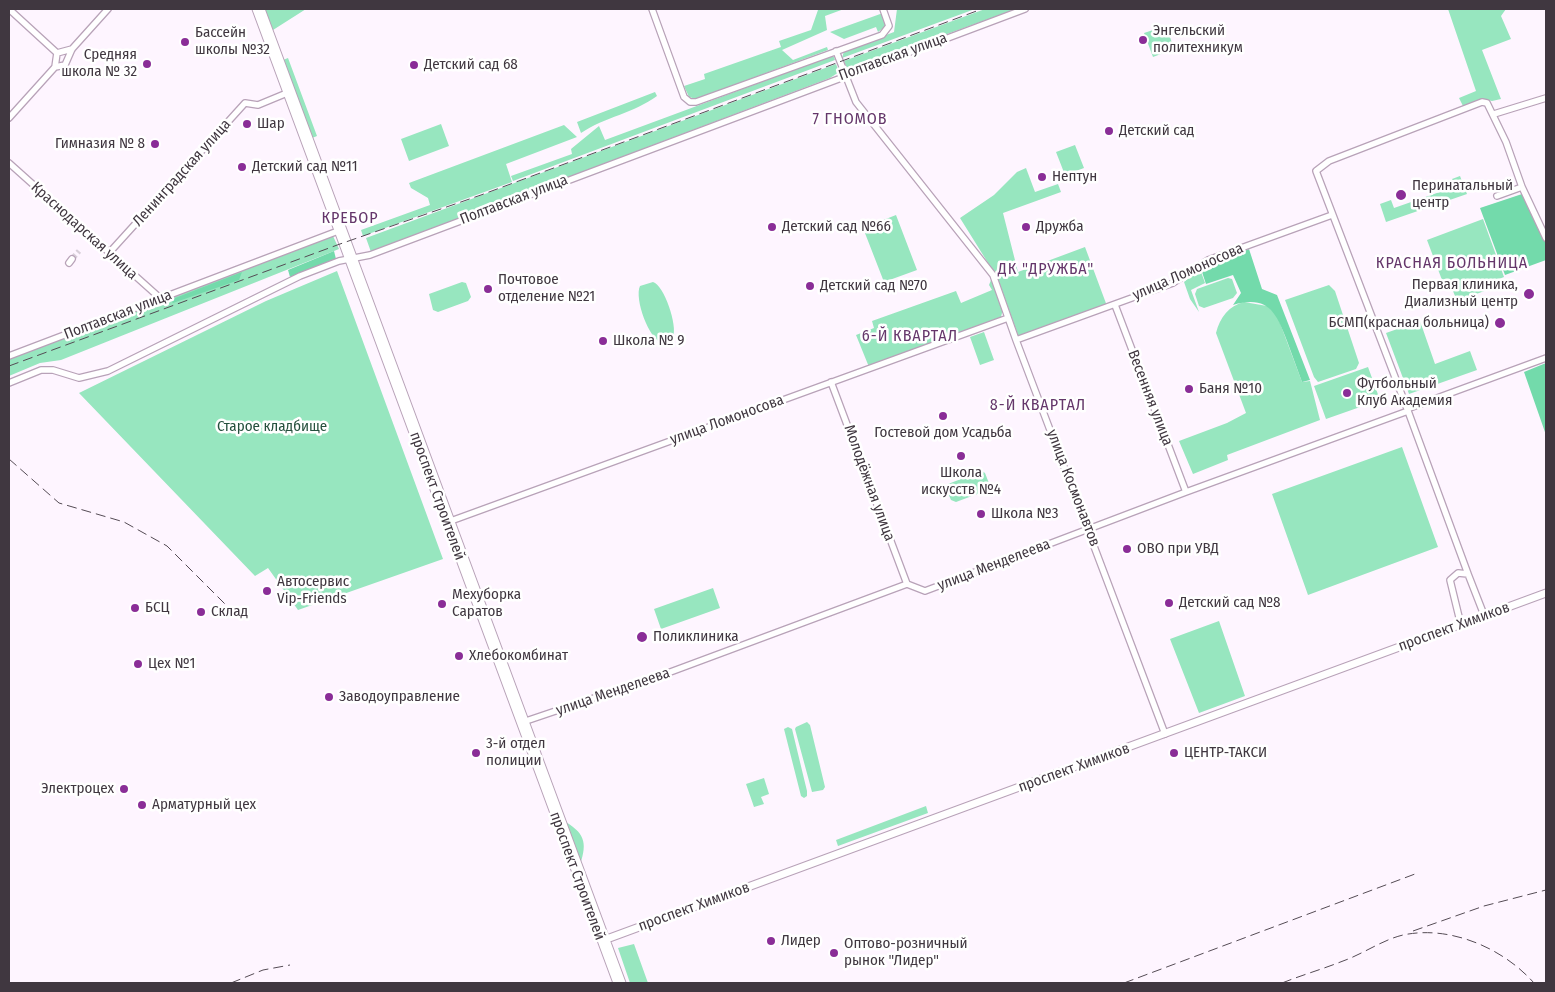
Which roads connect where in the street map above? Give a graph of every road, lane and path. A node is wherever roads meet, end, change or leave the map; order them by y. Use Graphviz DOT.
graph roads {
  1 [pos="9,9"];
  2 [pos="108,9"];
  3 [pos="256,9"];
  4 [pos="261,9"];
  5 [pos="652,9"];
  6 [pos="883,9"];
  7 [pos="1024,9"];
  8 [pos="72,48"];
  9 [pos="836,51"];
  10 [pos="57,53"];
  11 [pos="55,67"];
  12 [pos="845,74"];
  13 [pos="287,94"];
  14 [pos="1546,98"];
  15 [pos="1494,114"];
  16 [pos="9,118"];
  17 [pos="9,163"];
  18 [pos="1522,187"];
  19 [pos="1497,196"];
  20 [pos="1332,215"];
  21 [pos="341,230"];
  22 [pos="1546,238"];
  23 [pos="109,253"];
  24 [pos="352,259"];
  25 [pos="160,298"];
  26 [pos="1115,305"];
  27 [pos="1008,318"];
  28 [pos="1016,340"];
  29 [pos="9,356"];
  30 [pos="1546,358"];
  31 [pos="832,382"];
  32 [pos="9,383"];
  33 [pos="1408,410"];
  34 [pos="1186,492"];
  35 [pos="449,521"];
  36 [pos="1088,529"];
  37 [pos="1468,574"];
  38 [pos="907,584"];
  39 [pos="1546,593"];
  40 [pos="1484,615"];
  41 [pos="1458,626"];
  42 [pos="524,722"];
  43 [pos="1165,734"];
  44 [pos="604,940"];
  45 [pos="617,983"];
  46 [pos="622,983"];
  1 -- 10 [label="street"];
  2 -- 8 [label="street"];
  3 -- 13 [label="main road, проспект Строителей"];
  4 -- 21 [label="main road, проспект Строителей"];
  5 -- 9 [label="street, Полтавская улица"];
  6 -- 9 [label="street, Полтавская улица"];
  7 -- 12 [label="street, Полтавская улица"];
  8 -- 10 [label="street"];
  8 -- 11 [label="street"];
  9 -- 12 [label="street, улица Космонавтов"];
  10 -- 11 [label="street"];
  11 -- 16 [label="street"];
  12 -- 24 [label="street, Полтавская улица"];
  12 -- 27 [label="street, улица Космонавтов"];
  13 -- 21 [label="main road, проспект Строителей"];
  13 -- 23 [label="street, Ленинградская улица"];
  14 -- 15 [label="street"];
  15 -- 18 [label="street"];
  15 -- 20 [label="street"];
  17 -- 23 [label="street, Краснодарская улица"];
  18 -- 19 [label="street"];
  18 -- 22 [label="street"];
  20 -- 26 [label="street, улица Ломоносова"];
  20 -- 33 [label="street"];
  21 -- 24 [label="main road, проспект Строителей"];
  21 -- 25 [label="street, Полтавская улица"];
  23 -- 25 [label="street, Краснодарская улица"];
  24 -- 32 [label="street, Полтавская улица"];
  24 -- 35 [label="main road, проспект Строителей"];
  25 -- 29 [label="street, Полтавская улица"];
  26 -- 28 [label="street, улица Ломоносова"];
  26 -- 34 [label="street, Весенняя улица"];
  27 -- 28 [label="street, улица Космонавтов"];
  27 -- 31 [label="street, улица Ломоносова"];
  28 -- 36 [label="street, улица Космонавтов"];
  30 -- 33 [label="street, улица Менделеева"];
  31 -- 35 [label="street, улица Ломоносова"];
  31 -- 38 [label="street, Молодёжная улица"];
  33 -- 34 [label="street, улица Менделеева"];
  33 -- 37 [label="street"];
  34 -- 36 [label="street, улица Менделеева"];
  35 -- 42 [label="main road, проспект Строителей"];
  36 -- 38 [label="street, улица Менделеева"];
  36 -- 43 [label="street, улица Космонавтов"];
  37 -- 40 [label="street"];
  37 -- 41 [label="street"];
  38 -- 42 [label="street, улица Менделеева"];
  39 -- 40 [label="main road, проспект Химиков"];
  40 -- 41 [label="main road, проспект Химиков"];
  41 -- 43 [label="main road, проспект Химиков"];
  42 -- 44 [label="main road, проспект Строителей"];
  43 -- 44 [label="main road, проспект Химиков"];
  44 -- 45 [label="main road, проспект Строителей"];
  44 -- 46 [label="main road, проспект Строителей"];
}
